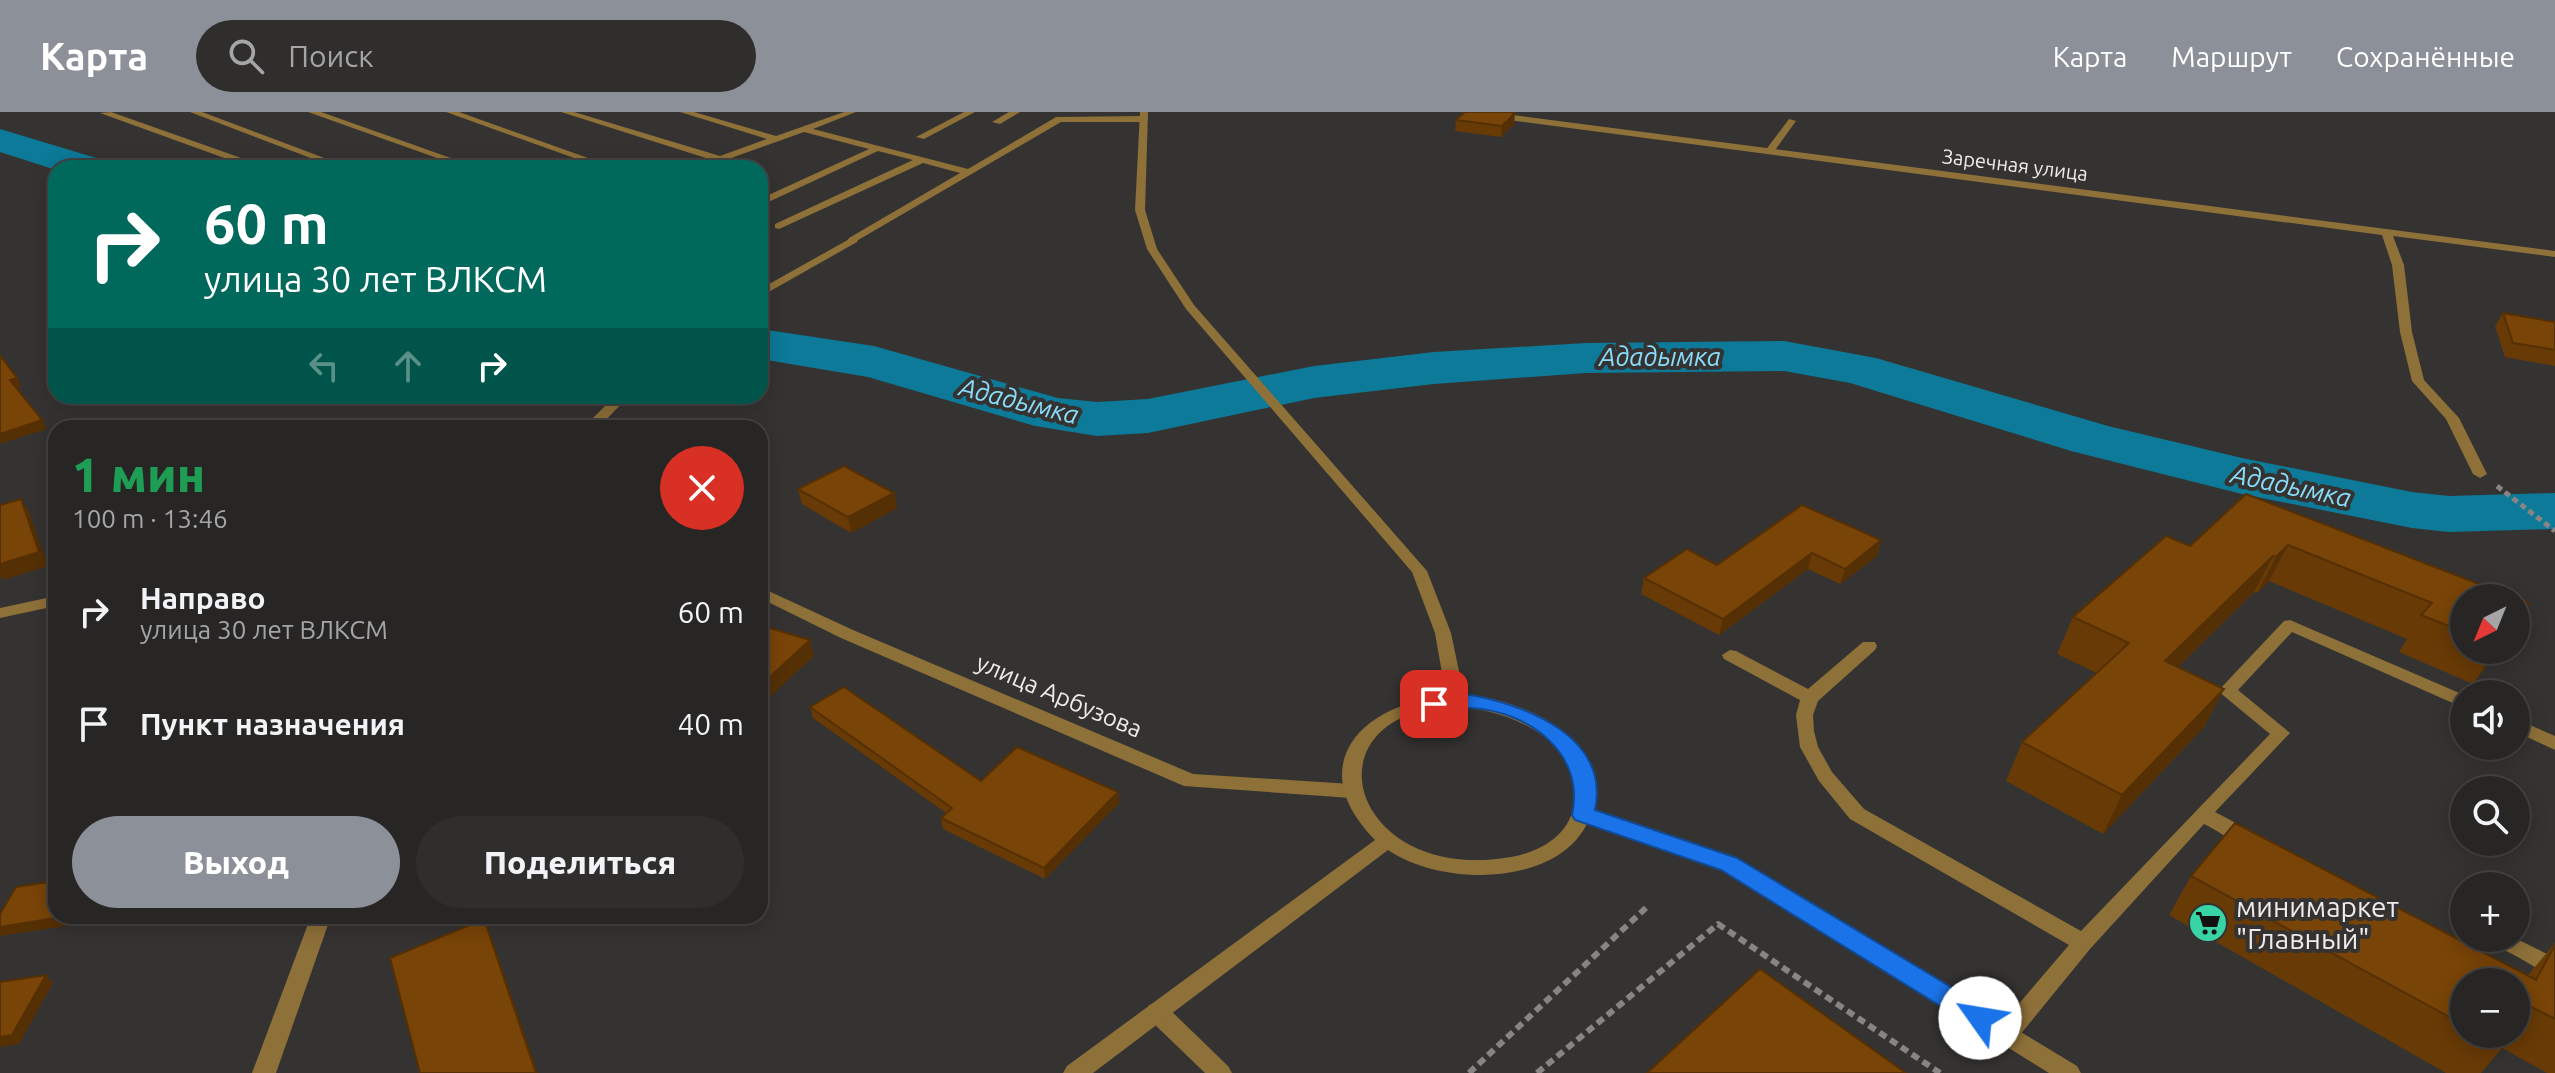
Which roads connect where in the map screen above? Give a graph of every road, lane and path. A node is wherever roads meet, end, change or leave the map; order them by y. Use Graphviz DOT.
graph roads {
  1 [pos="107,112"];
  2 [pos="194,112"];
  3 [pos="312,112"];
  4 [pos="450,112"];
  5 [pos="565,112"];
  6 [pos="684,112"];
  7 [pos="818,112"];
  8 [pos="852,112"];
  9 [pos="971,112"];
  10 [pos="1016,112"];
  11 [pos="1470,112"];
  12 [pos="1144,116"];
  13 [pos="836,117"];
  14 [pos="1792,121"];
  15 [pos="997,122"];
  16 [pos="811,131"];
  17 [pos="921,137"];
  18 [pos="777,139"];
  19 [pos="878,148"];
  20 [pos="1770,151"];
  21 [pos="720,159"];
  22 [pos="238,160"];
  23 [pos="324,160"];
  24 [pos="451,160"];
  25 [pos="588,160"];
  26 [pos="715,160"];
  27 [pos="746,160"];
  28 [pos="922,160"];
  29 [pos="969,172"];
  30 [pos="768,199"];
  31 [pos="779,226"];
  32 [pos="2387,233"];
  33 [pos="2555,254"];
  34 [pos="768,289"];
  35 [pos="614,404"];
  36 [pos="598,420"];
  37 [pos="2480,474"];
  38 [pos="2517,501"];
  39 [pos="2555,531"];
  40 [pos="768,596"];
  41 [pos="48,603"];
  42 [pos="0,613"];
  43 [pos="1869,646"];
  44 [pos="1730,655"];
  45 [pos="2450,696"];
  46 [pos="1810,698"];
  47 [pos="1456,701"];
  48 [pos="2530,732"];
  49 [pos="2555,744"];
  50 [pos="1351,791"];
  51 [pos="2202,814"];
  52 [pos="1583,815"];
  53 [pos="1388,840"];
  54 [pos="2259,843"];
  55 [pos="1648,906"];
  56 [pos="318,924"];
  57 [pos="2428,933"];
  58 [pos="2083,943"];
  59 [pos="2555,968"];
  60 [pos="1157,1012"];
  61 [pos="2007,1034"];
  62 [pos="264,1073"];
  63 [pos="1075,1073"];
  64 [pos="1220,1073"];
  65 [pos="1469,1073"];
  66 [pos="1537,1073"];
  67 [pos="1940,1073"];
  68 [pos="2069,1073"];
  1 -- 22 [label="street"];
  2 -- 23 [label="street"];
  3 -- 24 [label="street"];
  4 -- 25 [label="street"];
  5 -- 21 [label="street"];
  6 -- 18 [label="street"];
  7 -- 13 [label="street"];
  8 -- 13 [label="street"];
  9 -- 17 [label="street"];
  10 -- 15 [label="street"];
  11 -- 20 [label="street, Заречная улица"];
  12 -- 29 [label="street"];
  12 -- 47 [label="street"];
  13 -- 16 [label="street"];
  14 -- 20 [label="street"];
  16 -- 18 [label="street"];
  16 -- 19 [label="street"];
  16 -- 27 [label="street"];
  18 -- 21 [label="street"];
  19 -- 28 [label="street"];
  19 -- 30 [label="street"];
  20 -- 32 [label="street, Заречная улица"];
  21 -- 26 [label="street"];
  28 -- 29 [label="street"];
  28 -- 31 [label="street"];
  29 -- 34 [label="street"];
  32 -- 33 [label="street, Заречная улица"];
  32 -- 37 [label="street"];
  35 -- 36 [label="street"];
  38 -- 39 [label="path"];
  40 -- 50 [label="street, улица Арбузова"];
  41 -- 42 [label="street"];
  43 -- 46 [label="street"];
  44 -- 46 [label="street"];
  45 -- 51 [label="street"];
  46 -- 58 [label="street"];
  47 -- 50 [label="street"];
  47 -- 52 [label="street"];
  48 -- 49 [label="street"];
  50 -- 53 [label="street"];
  51 -- 54 [label="street"];
  51 -- 58 [label="street"];
  52 -- 53 [label="street"];
  52 -- 61 [label="street"];
  53 -- 60 [label="street"];
  55 -- 65 [label="path"];
  56 -- 62 [label="street"];
  57 -- 59 [label="street"];
  58 -- 61 [label="street"];
  60 -- 63 [label="street"];
  60 -- 64 [label="street"];
  61 -- 68 [label="street"];
  66 -- 67 [label="path"];
}
